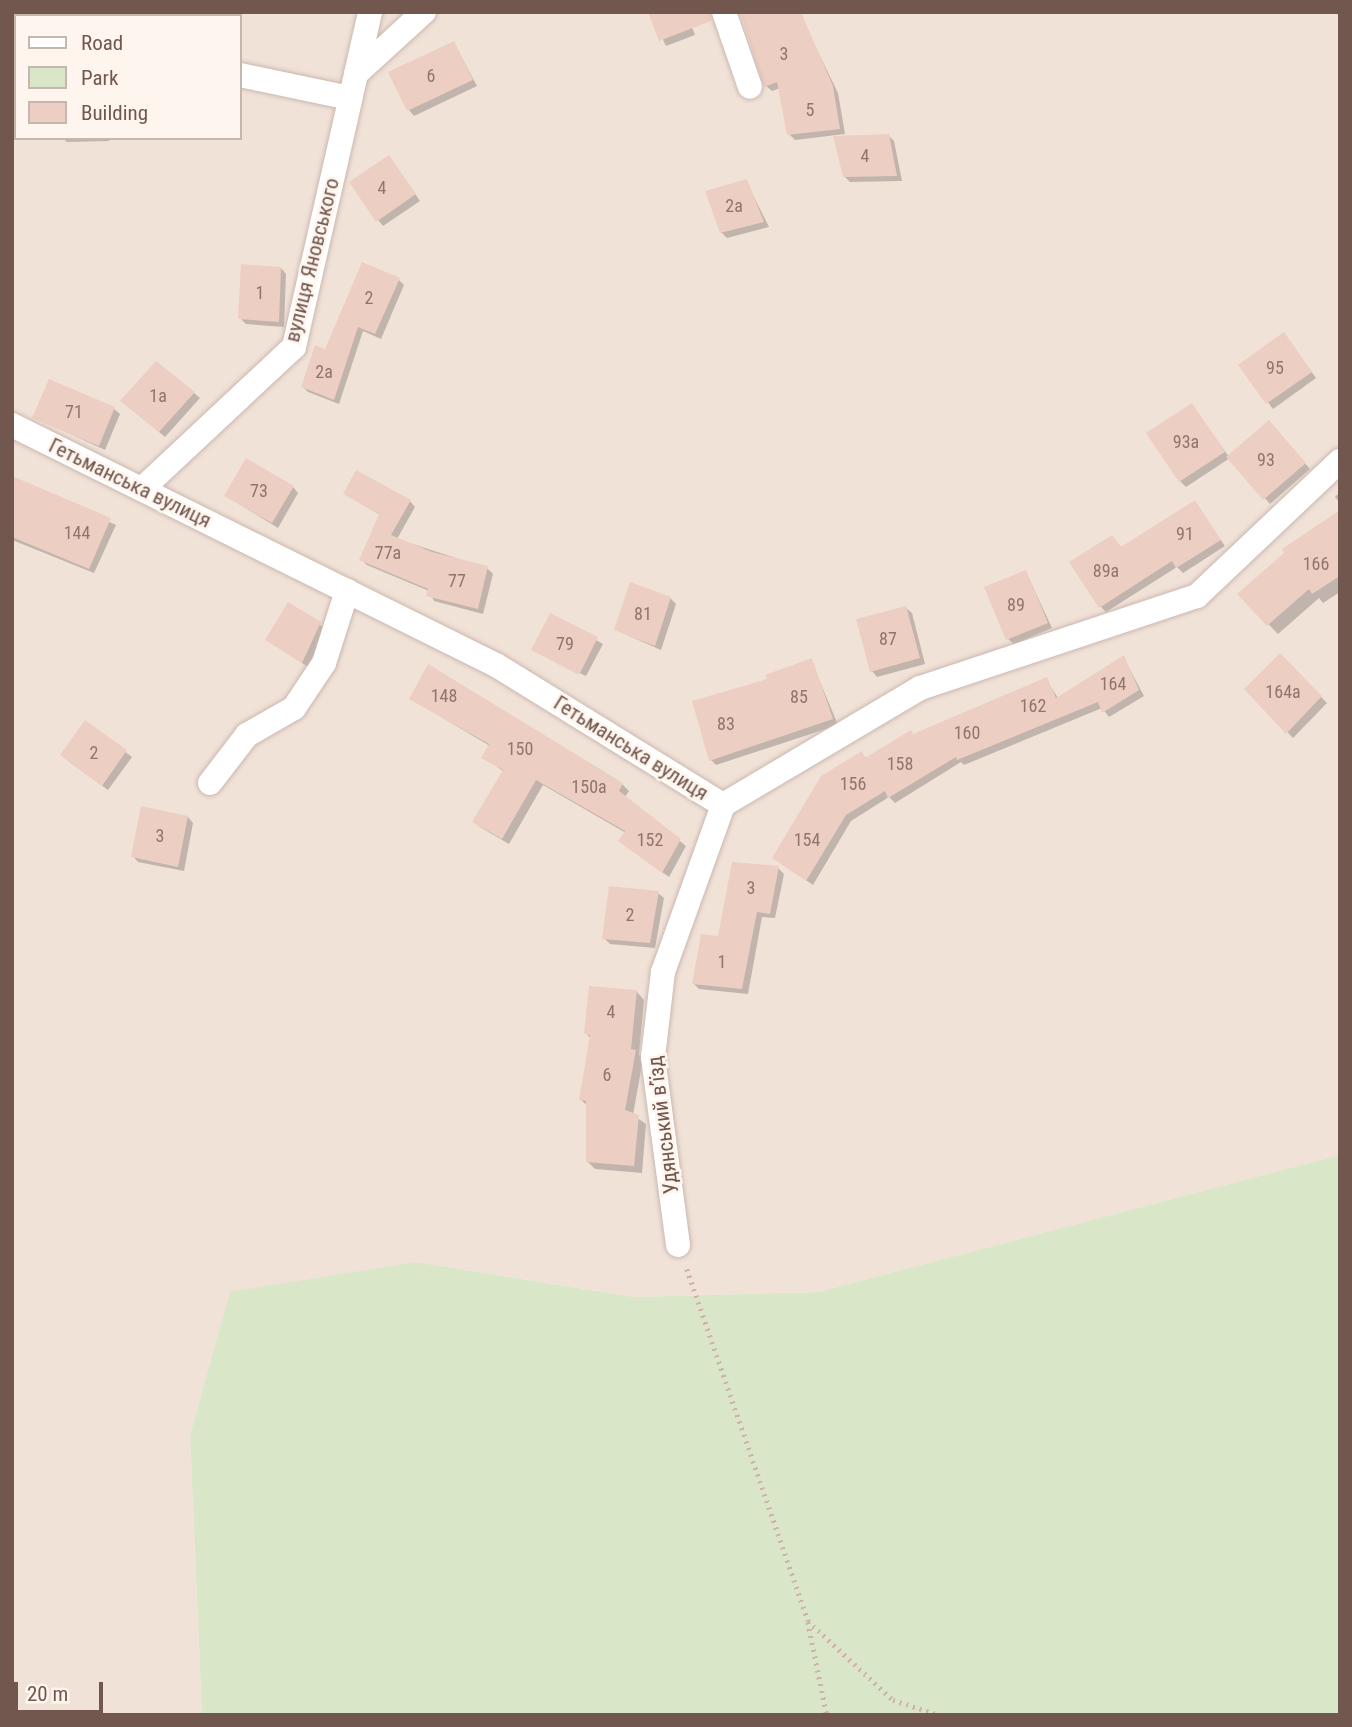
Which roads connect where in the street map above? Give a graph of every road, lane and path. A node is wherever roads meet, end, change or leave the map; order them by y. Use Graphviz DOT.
graph roads {
  1 [pos="370,12"];
  2 [pos="424,12"];
  3 [pos="724,12"];
  4 [pos="356,74"];
  5 [pos="242,75"];
  6 [pos="750,86"];
  7 [pos="350,98"];
  8 [pos="12,425"];
  9 [pos="1340,461"];
  10 [pos="142,489"];
  11 [pos="347,591"];
  12 [pos="210,783"];
  13 [pos="723,805"];
  14 [pos="678,1245"];
  15 [pos="808,1621"];
  16 [pos="827,1715"];
  17 [pos="939,1715"];
  1 -- 4 [label="street, вулиця Яновського"];
  2 -- 4 [label="street"];
  3 -- 6 [label="street"];
  4 -- 7 [label="street, вулиця Яновського"];
  5 -- 7 [label="street"];
  7 -- 10 [label="street, вулиця Яновського"];
  8 -- 10 [label="street, Гетьманська вулиця"];
  9 -- 13 [label="street, Гетьманська вулиця"];
  10 -- 11 [label="street, Гетьманська вулиця"];
  11 -- 12 [label="street"];
  11 -- 13 [label="street, Гетьманська вулиця"];
  13 -- 14 [label="street, Удянський в’їзд"];
  14 -- 15 [label="path"];
  15 -- 16 [label="path"];
  15 -- 17 [label="path"];
}
